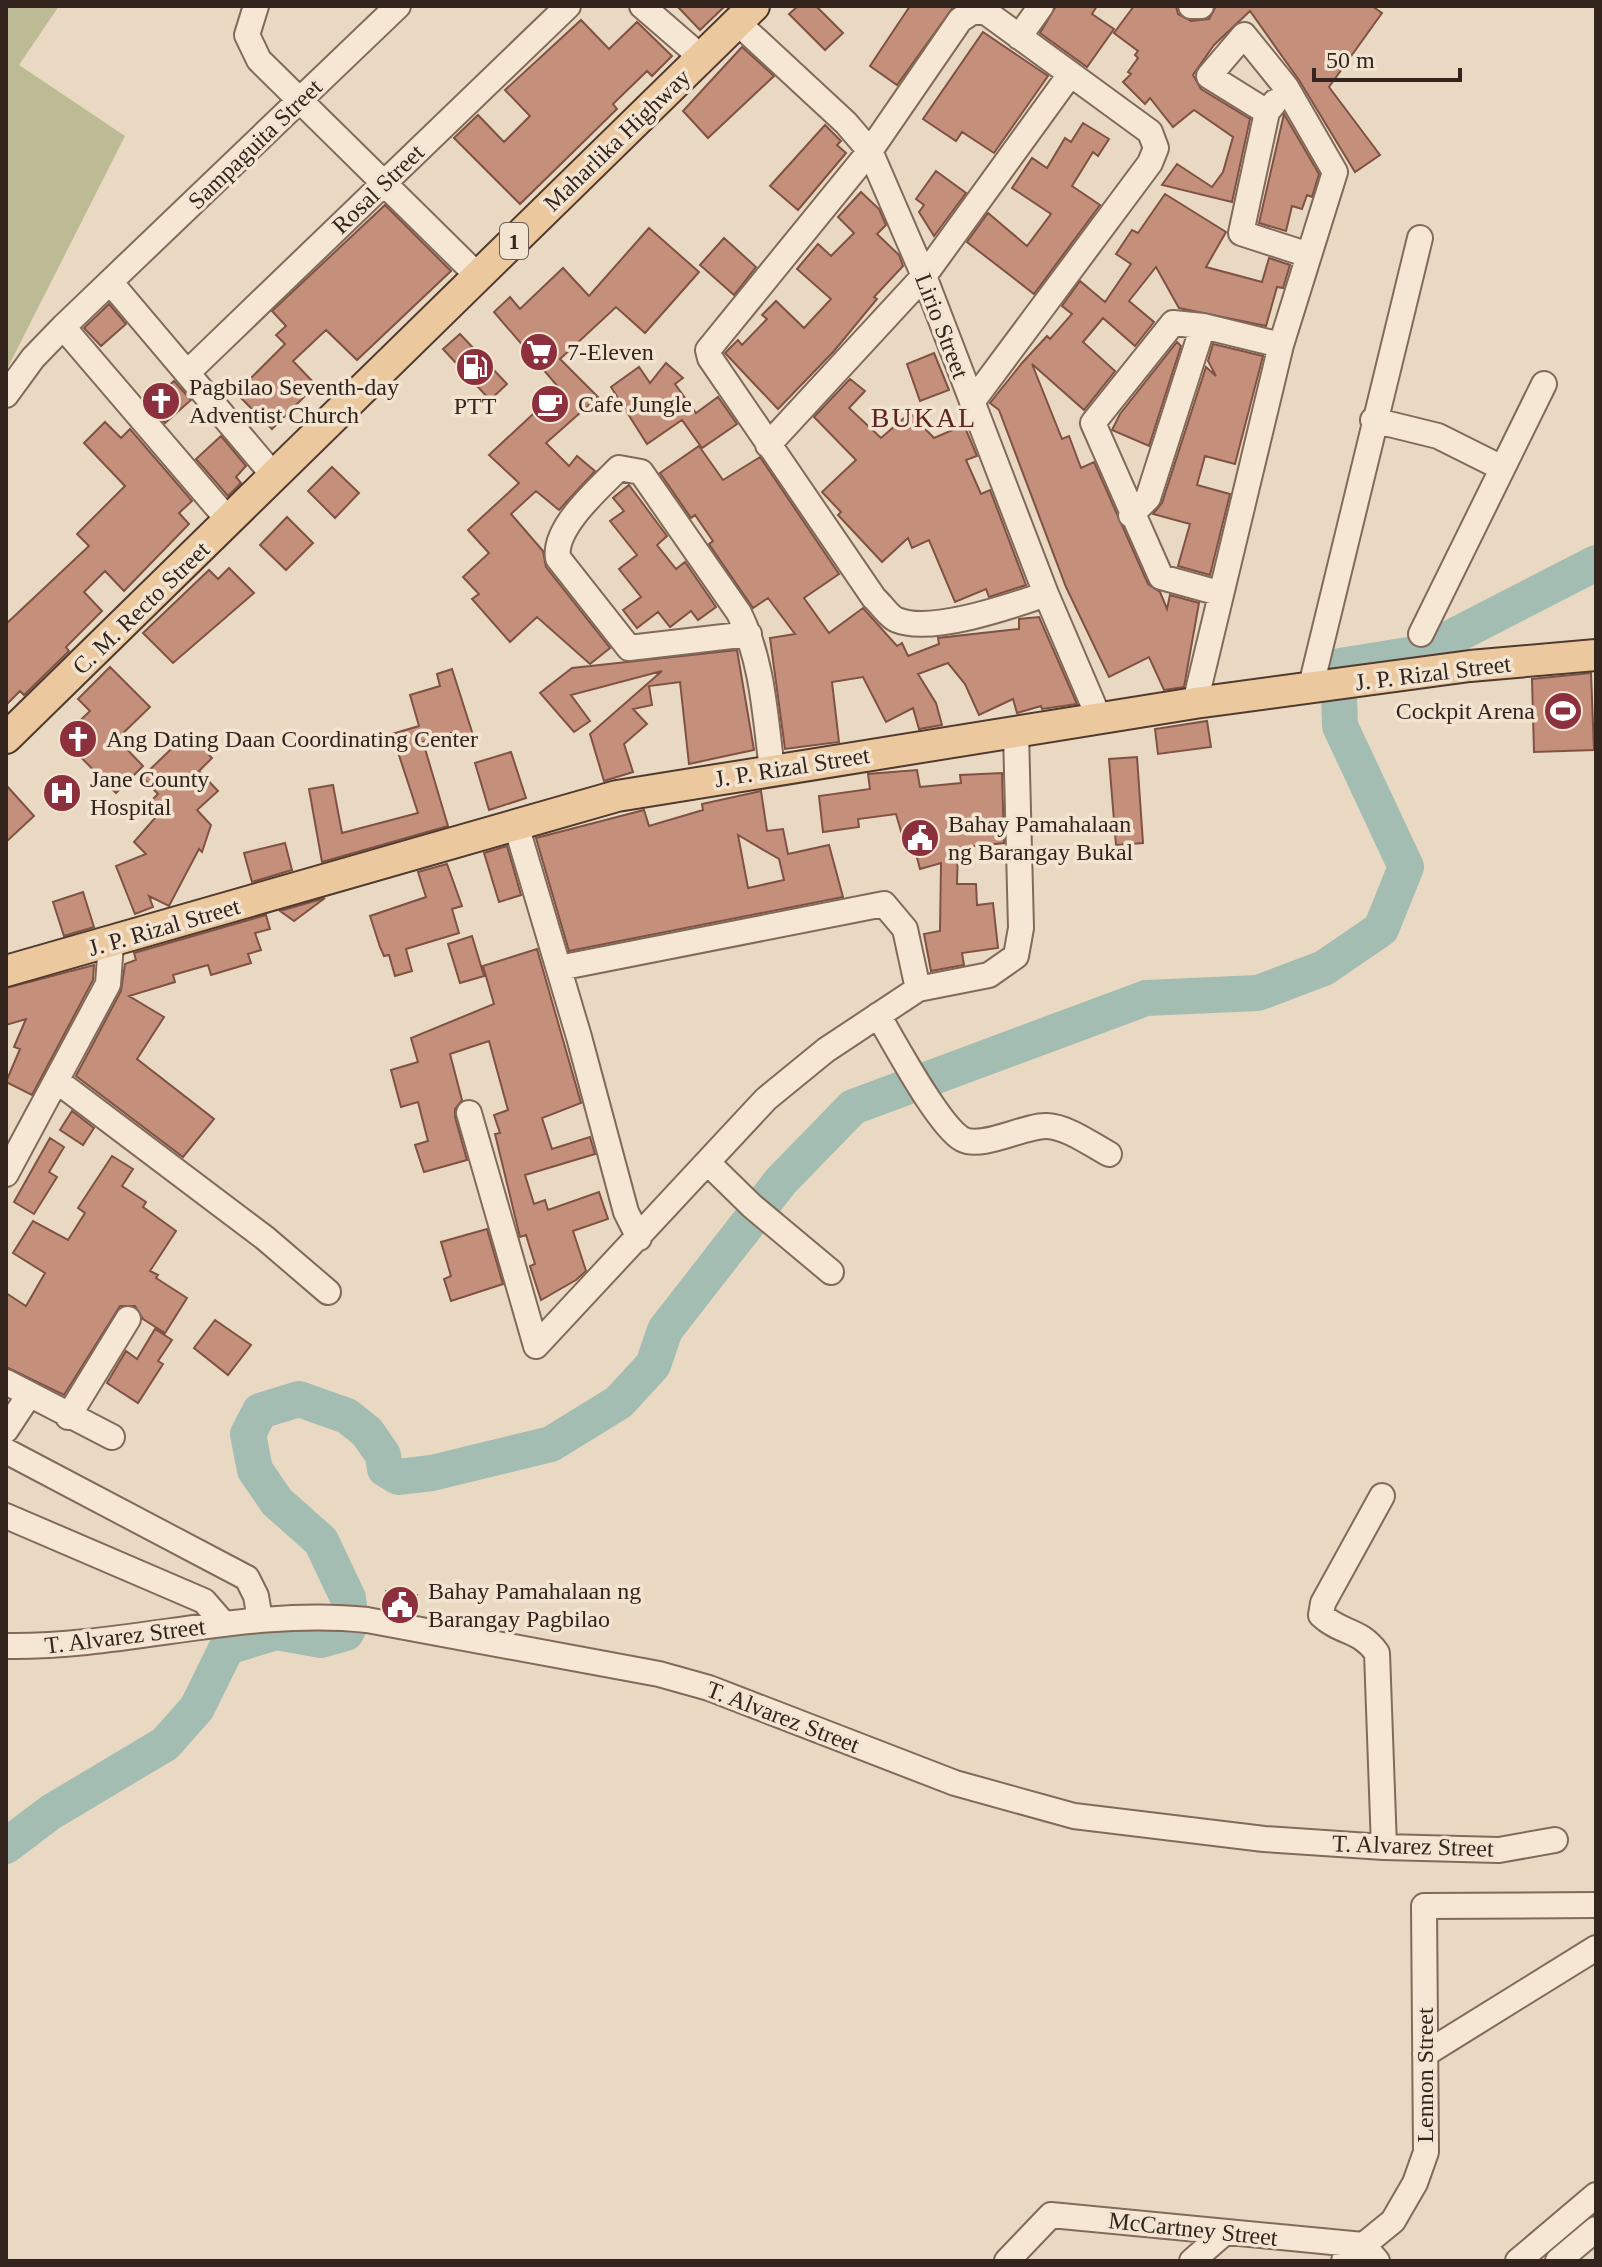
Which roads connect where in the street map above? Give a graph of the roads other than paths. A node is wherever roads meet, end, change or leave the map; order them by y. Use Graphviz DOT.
graph roads {
  1 [pos="256,6"];
  2 [pos="398,6"];
  3 [pos="568,6"];
  4 [pos="642,6"];
  5 [pos="1041,6"];
  6 [pos="1191,6"];
  7 [pos="1201,6"];
  8 [pos="745,14"];
  9 [pos="1019,37"];
  10 [pos="701,57"];
  11 [pos="1069,76"];
  12 [pos="1286,87"];
  13 [pos="299,102"];
  14 [pos="1267,112"];
  15 [pos="870,151"];
  16 [pos="383,184"];
  17 [pos="1420,238"];
  18 [pos="1309,255"];
  19 [pos="478,276"];
  20 [pos="924,276"];
  21 [pos="111,283"];
  22 [pos="1203,326"];
  23 [pos="63,327"];
  24 [pos="1281,345"];
  25 [pos="187,373"];
  26 [pos="1544,384"];
  27 [pos="6,395"];
  28 [pos="972,402"];
  29 [pos="1373,420"];
  30 [pos="768,445"];
  31 [pos="1502,468"];
  32 [pos="275,477"];
  33 [pos="1131,515"];
  34 [pos="230,522"];
  35 [pos="1219,593"];
  36 [pos="1046,594"];
  37 [pos="749,634"];
  38 [pos="1421,634"];
  39 [pos="1596,655"];
  40 [pos="1310,690"];
  41 [pos="1195,703"];
  42 [pos="1099,718"];
  43 [pos="1016,733"];
  44 [pos="6,738"];
  45 [pos="772,769"];
  46 [pos="516,825"];
  47 [pos="111,943"];
  48 [pos="559,968"];
  49 [pos="6,971"];
  50 [pos="918,989"];
  51 [pos="878,1015"];
  52 [pos="57,1081"];
  53 [pos="469,1113"];
  54 [pos="1109,1154"];
  55 [pos="708,1163"];
  56 [pos="6,1174"];
  57 [pos="639,1238"];
  58 [pos="831,1272"];
  59 [pos="328,1292"];
  60 [pos="128,1319"];
  61 [pos="6,1382"];
  62 [pos="29,1395"];
  63 [pos="68,1417"];
  64 [pos="6,1430"];
  65 [pos="112,1437"];
  66 [pos="6,1451"];
  67 [pos="1382,1496"];
  68 [pos="6,1516"];
  69 [pos="260,1620"];
  70 [pos="224,1624"];
  71 [pos="6,1646"];
  72 [pos="1555,1840"];
  73 [pos="1384,1847"];
  74 [pos="1596,1905"];
  75 [pos="1596,1948"];
  76 [pos="1425,2054"];
  77 [pos="1596,2195"];
  78 [pos="1596,2229"];
  79 [pos="1223,2234"];
  80 [pos="1370,2253"];
  81 [pos="1007,2261"];
  82 [pos="1192,2261"];
  83 [pos="1344,2261"];
  84 [pos="1518,2261"];
  85 [pos="1558,2261"];
  1 -- 13 [label="street"];
  2 -- 13 [label="street, Sampaguita Street"];
  3 -- 16 [label="street, Rosal Street"];
  4 -- 10 [label="street"];
  5 -- 9 [label="street"];
  6 -- 7 [label="street"];
  8 -- 10 [label="main road, Maharlika Highway / 1"];
  8 -- 15 [label="street, Lirio Street"];
  9 -- 11 [label="street"];
  9 -- 15 [label="street"];
  10 -- 19 [label="main road, Maharlika Highway / 1"];
  11 -- 20 [label="street"];
  11 -- 28 [label="street"];
  12 -- 14 [label="street"];
  12 -- 14 [label="street"];
  12 -- 18 [label="street"];
  13 -- 16 [label="street"];
  13 -- 21 [label="street, Sampaguita Street"];
  14 -- 18 [label="street"];
  15 -- 20 [label="street, Lirio Street"];
  15 -- 30 [label="street"];
  16 -- 19 [label="street"];
  16 -- 25 [label="street, Rosal Street"];
  17 -- 29 [label="street"];
  18 -- 24 [label="street"];
  19 -- 32 [label="main road, Maharlika Highway / 1"];
  20 -- 28 [label="street, Lirio Street"];
  20 -- 30 [label="street"];
  21 -- 23 [label="street, Sampaguita Street"];
  21 -- 25 [label="street"];
  22 -- 24 [label="street"];
  22 -- 33 [label="street"];
  22 -- 33 [label="street"];
  23 -- 27 [label="street, Sampaguita Street"];
  23 -- 34 [label="street"];
  24 -- 35 [label="street"];
  25 -- 32 [label="street"];
  26 -- 31 [label="street"];
  28 -- 36 [label="street, Lirio Street"];
  29 -- 31 [label="street"];
  29 -- 40 [label="street"];
  30 -- 36 [label="street"];
  31 -- 38 [label="street"];
  32 -- 34 [label="main road, C. M. Recto Street / 1"];
  33 -- 35 [label="street"];
  34 -- 44 [label="main road, C. M. Recto Street / 1"];
  35 -- 41 [label="street"];
  36 -- 42 [label="street, Lirio Street"];
  37 -- 37 [label="street"];
  37 -- 45 [label="street"];
  39 -- 40 [label="main road, J. P. Rizal Street"];
  40 -- 41 [label="main road, J. P. Rizal Street"];
  41 -- 42 [label="main road, J. P. Rizal Street"];
  42 -- 43 [label="main road, J. P. Rizal Street"];
  43 -- 45 [label="main road, J. P. Rizal Street"];
  43 -- 50 [label="street"];
  45 -- 46 [label="main road, J. P. Rizal Street"];
  46 -- 47 [label="main road, J. P. Rizal Street"];
  46 -- 48 [label="street"];
  47 -- 49 [label="main road, J. P. Rizal Street"];
  47 -- 52 [label="street"];
  48 -- 50 [label="street"];
  48 -- 57 [label="street"];
  50 -- 51 [label="street"];
  51 -- 54 [label="street"];
  51 -- 55 [label="street"];
  52 -- 56 [label="street"];
  52 -- 59 [label="street"];
  53 -- 57 [label="street"];
  55 -- 57 [label="street"];
  55 -- 58 [label="street"];
  60 -- 63 [label="street"];
  61 -- 62 [label="street"];
  62 -- 63 [label="street"];
  62 -- 64 [label="street"];
  63 -- 65 [label="street"];
  66 -- 69 [label="street"];
  67 -- 73 [label="street"];
  68 -- 70 [label="street"];
  69 -- 70 [label="street, T. Alvarez Street"];
  69 -- 73 [label="street, T. Alvarez Street"];
  70 -- 71 [label="street, T. Alvarez Street"];
  72 -- 73 [label="street, T. Alvarez Street"];
  74 -- 76 [label="street, Lennon Street"];
  75 -- 76 [label="street"];
  76 -- 80 [label="street, Lennon Street"];
  77 -- 84 [label="street"];
  78 -- 85 [label="street"];
  79 -- 80 [label="street, McCartney Street"];
  79 -- 81 [label="street, McCartney Street"];
  79 -- 82 [label="street"];
  80 -- 83 [label="street, Lennon Street"];
}
